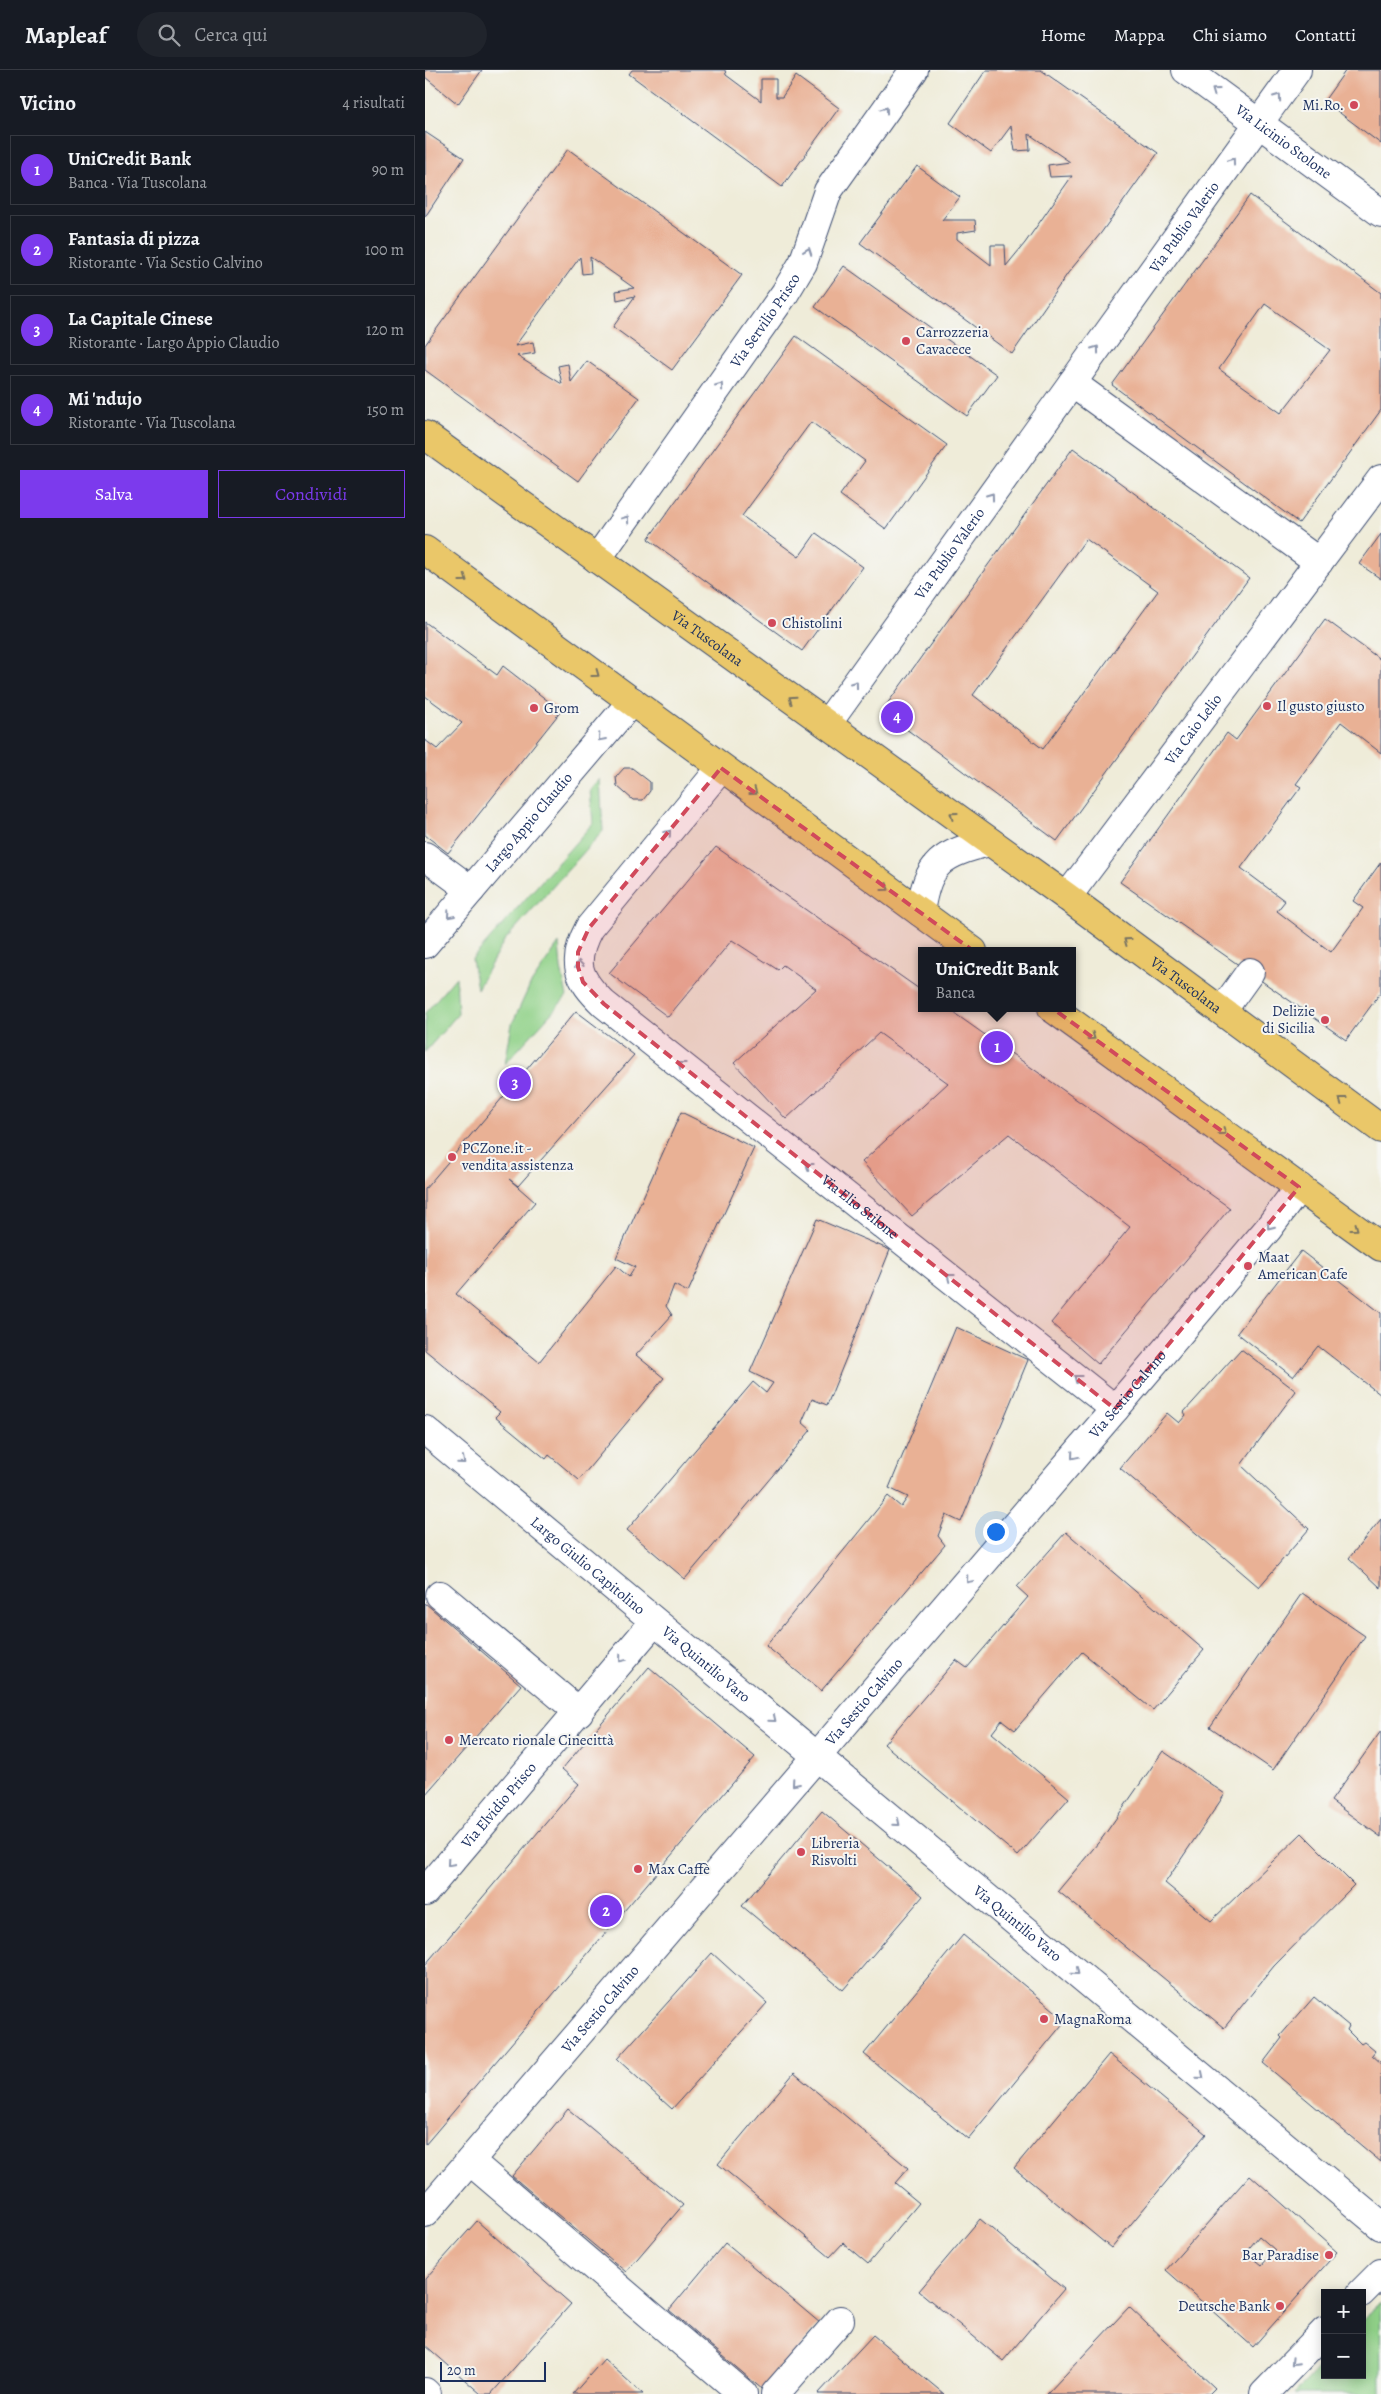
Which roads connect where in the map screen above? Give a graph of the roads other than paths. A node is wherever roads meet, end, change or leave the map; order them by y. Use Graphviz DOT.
graph roads {
  1 [pos="914,70"];
  2 [pos="1187,70"];
  3 [pos="1297,70"];
  4 [pos="1259,123"];
  5 [pos="1381,213"];
  6 [pos="1072,383"];
  7 [pos="425,435"];
  8 [pos="1381,479"];
  9 [pos="425,550"];
  10 [pos="597,559"];
  11 [pos="1319,562"];
  12 [pos="632,701"];
  13 [pos="827,724"];
  14 [pos="721,768"];
  15 [pos="990,842"];
  16 [pos="425,856"];
  17 [pos="471,890"];
  18 [pos="1067,897"];
  19 [pos="920,912"];
  20 [pos="425,944"];
  21 [pos="968,947"];
  22 [pos="1249,972"];
  23 [pos="1222,1011"];
  24 [pos="1058,1012"];
  25 [pos="1379,1123"];
  26 [pos="1299,1187"];
  27 [pos="1381,1247"];
  28 [pos="1115,1409"];
  29 [pos="425,1430"];
  30 [pos="440,1595"];
  31 [pos="654,1622"];
  32 [pos="576,1716"];
  33 [pos="818,1756"];
  34 [pos="425,1892"];
  35 [pos="470,2161"];
  36 [pos="425,2213"];
  37 [pos="1381,2226"];
  38 [pos="1381,2272"];
  39 [pos="1365,2289"];
  40 [pos="840,2320"];
  41 [pos="1322,2334"];
  42 [pos="743,2394"];
  43 [pos="775,2394"];
  44 [pos="1264,2394"];
  10 -- 1 [label="street, Via Servilio Prisco, one-way"];
  4 -- 2 [label="street, Via Licinio Stolone, one-way"];
  4 -- 3 [label="street, Via Publio Valerio, one-way"];
  4 -- 5 [label="street, Via Licinio Stolone"];
  6 -- 4 [label="street, Via Publio Valerio, one-way"];
  6 -- 11 [label="street"];
  13 -- 6 [label="street, Via Publio Valerio, one-way"];
  7 -- 10 [label="main road, Via Tuscolana"];
  8 -- 11 [label="street, Via Caio Lelio"];
  9 -- 12 [label="main road, one-way"];
  13 -- 10 [label="main road, Via Tuscolana, one-way"];
  11 -- 18 [label="street, Via Caio Lelio"];
  12 -- 14 [label="main road"];
  12 -- 17 [label="street, Largo Appio Claudio, one-way"];
  15 -- 13 [label="main road, Via Tuscolana, one-way"];
  14 -- 19 [label="main road, one-way"];
  28 -- 14 [label="street, Via Elio Stilone, one-way"];
  15 -- 18 [label="main road, Via Tuscolana"];
  15 -- 19 [label="street"];
  16 -- 17 [label="street"];
  17 -- 20 [label="street, Largo Appio Claudio, one-way"];
  23 -- 18 [label="main road, Via Tuscolana, one-way"];
  19 -- 21 [label="main road"];
  22 -- 23 [label="street"];
  25 -- 23 [label="main road, Via Tuscolana, one-way"];
  24 -- 26 [label="main road, one-way"];
  26 -- 27 [label="main road, one-way"];
  26 -- 28 [label="street, Via Sestio Calvino, one-way"];
  28 -- 33 [label="street, Via Sestio Calvino, one-way"];
  29 -- 31 [label="street, Largo Giulio Capitolino, one-way"];
  30 -- 32 [label="street"];
  31 -- 32 [label="street, Largo Giulio Capitolino, one-way"];
  31 -- 33 [label="street, Via Quintilio Varo, one-way"];
  32 -- 34 [label="street, Via Elvidio Prisco, one-way"];
  33 -- 35 [label="street, Via Sestio Calvino, one-way"];
  33 -- 37 [label="street, Via Quintilio Varo, one-way"];
  35 -- 36 [label="street, Via Sestio Calvino"];
  35 -- 42 [label="street"];
  38 -- 39 [label="street"];
  40 -- 43 [label="street"];
  41 -- 44 [label="street, one-way"];
}
